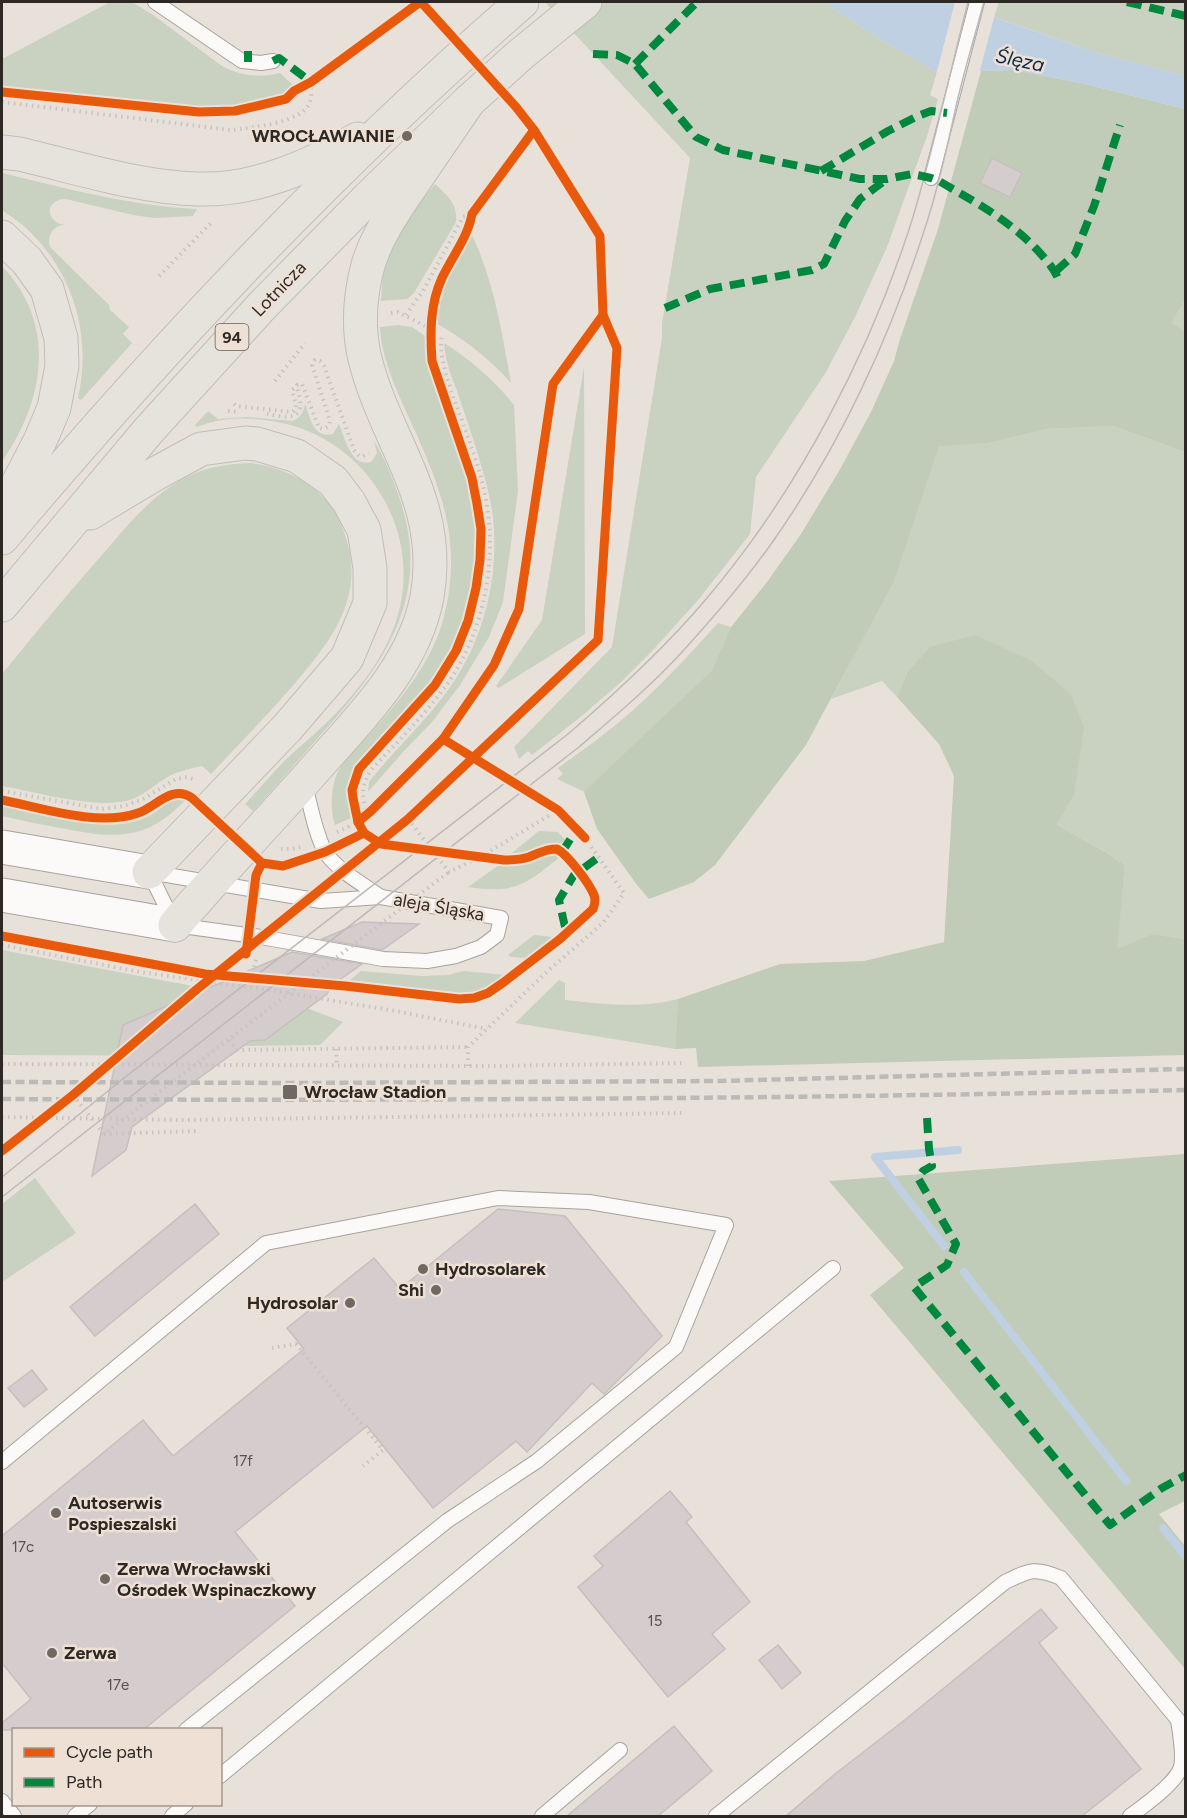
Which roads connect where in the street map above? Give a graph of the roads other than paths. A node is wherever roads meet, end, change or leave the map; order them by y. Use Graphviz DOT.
graph roads {
  1 [pos="155,2"];
  2 [pos="522,2"];
  3 [pos="977,2"];
  4 [pos="576,9"];
  5 [pos="273,61"];
  6 [pos="469,101"];
  7 [pos="386,124"];
  8 [pos="2,152"];
  9 [pos="931,178"];
  10 [pos="2,237"];
  11 [pos="2,514"];
  12 [pos="66,528"];
  13 [pos="2,538"];
  14 [pos="2,605"];
  15 [pos="304,782"];
  16 [pos="2,847"];
  17 [pos="149,872"];
  18 [pos="212,883"];
  19 [pos="2,895"];
  20 [pos="381,897"];
  21 [pos="175,925"];
  22 [pos="833,1268"];
  23 [pos="2,1462"];
  24 [pos="188,1728"];
  25 [pos="620,1750"];
  26 [pos="222,1774"];
  27 [pos="2,1801"];
  28 [pos="88,1806"];
  29 [pos="184,1806"];
  30 [pos="14,1816"];
  31 [pos="75,1816"];
  32 [pos="172,1816"];
  33 [pos="542,1816"];
  34 [pos="716,1816"];
  35 [pos="1130,1816"];
  1 -- 5 [label="lane"];
  2 -- 7 [label="main road, 94"];
  3 -- 9 [label="lane"];
  4 -- 6 [label="main road, Lotnicza / 94"];
  6 -- 12 [label="main road, Lotnicza / 94"];
  6 -- 15 [label="main road"];
  7 -- 8 [label="main road"];
  7 -- 13 [label="main road, 94"];
  10 -- 11 [label="main road"];
  12 -- 14 [label="main road, Lotnicza / 94"];
  12 -- 17 [label="main road"];
  15 -- 18 [label="main road"];
  15 -- 20 [label="lane"];
  16 -- 17 [label="street, aleja Śląska"];
  17 -- 18 [label="lane, aleja Śląska"];
  17 -- 21 [label="lane"];
  18 -- 20 [label="lane, aleja Śląska"];
  18 -- 21 [label="main road"];
  19 -- 21 [label="street, aleja Śląska"];
  20 -- 21 [label="lane, aleja Śląska"];
  22 -- 26 [label="lane"];
  23 -- 24 [label="lane"];
  25 -- 33 [label="lane"];
  27 -- 30 [label="lane"];
  28 -- 31 [label="lane"];
  29 -- 32 [label="lane"];
  34 -- 35 [label="lane"];
}
